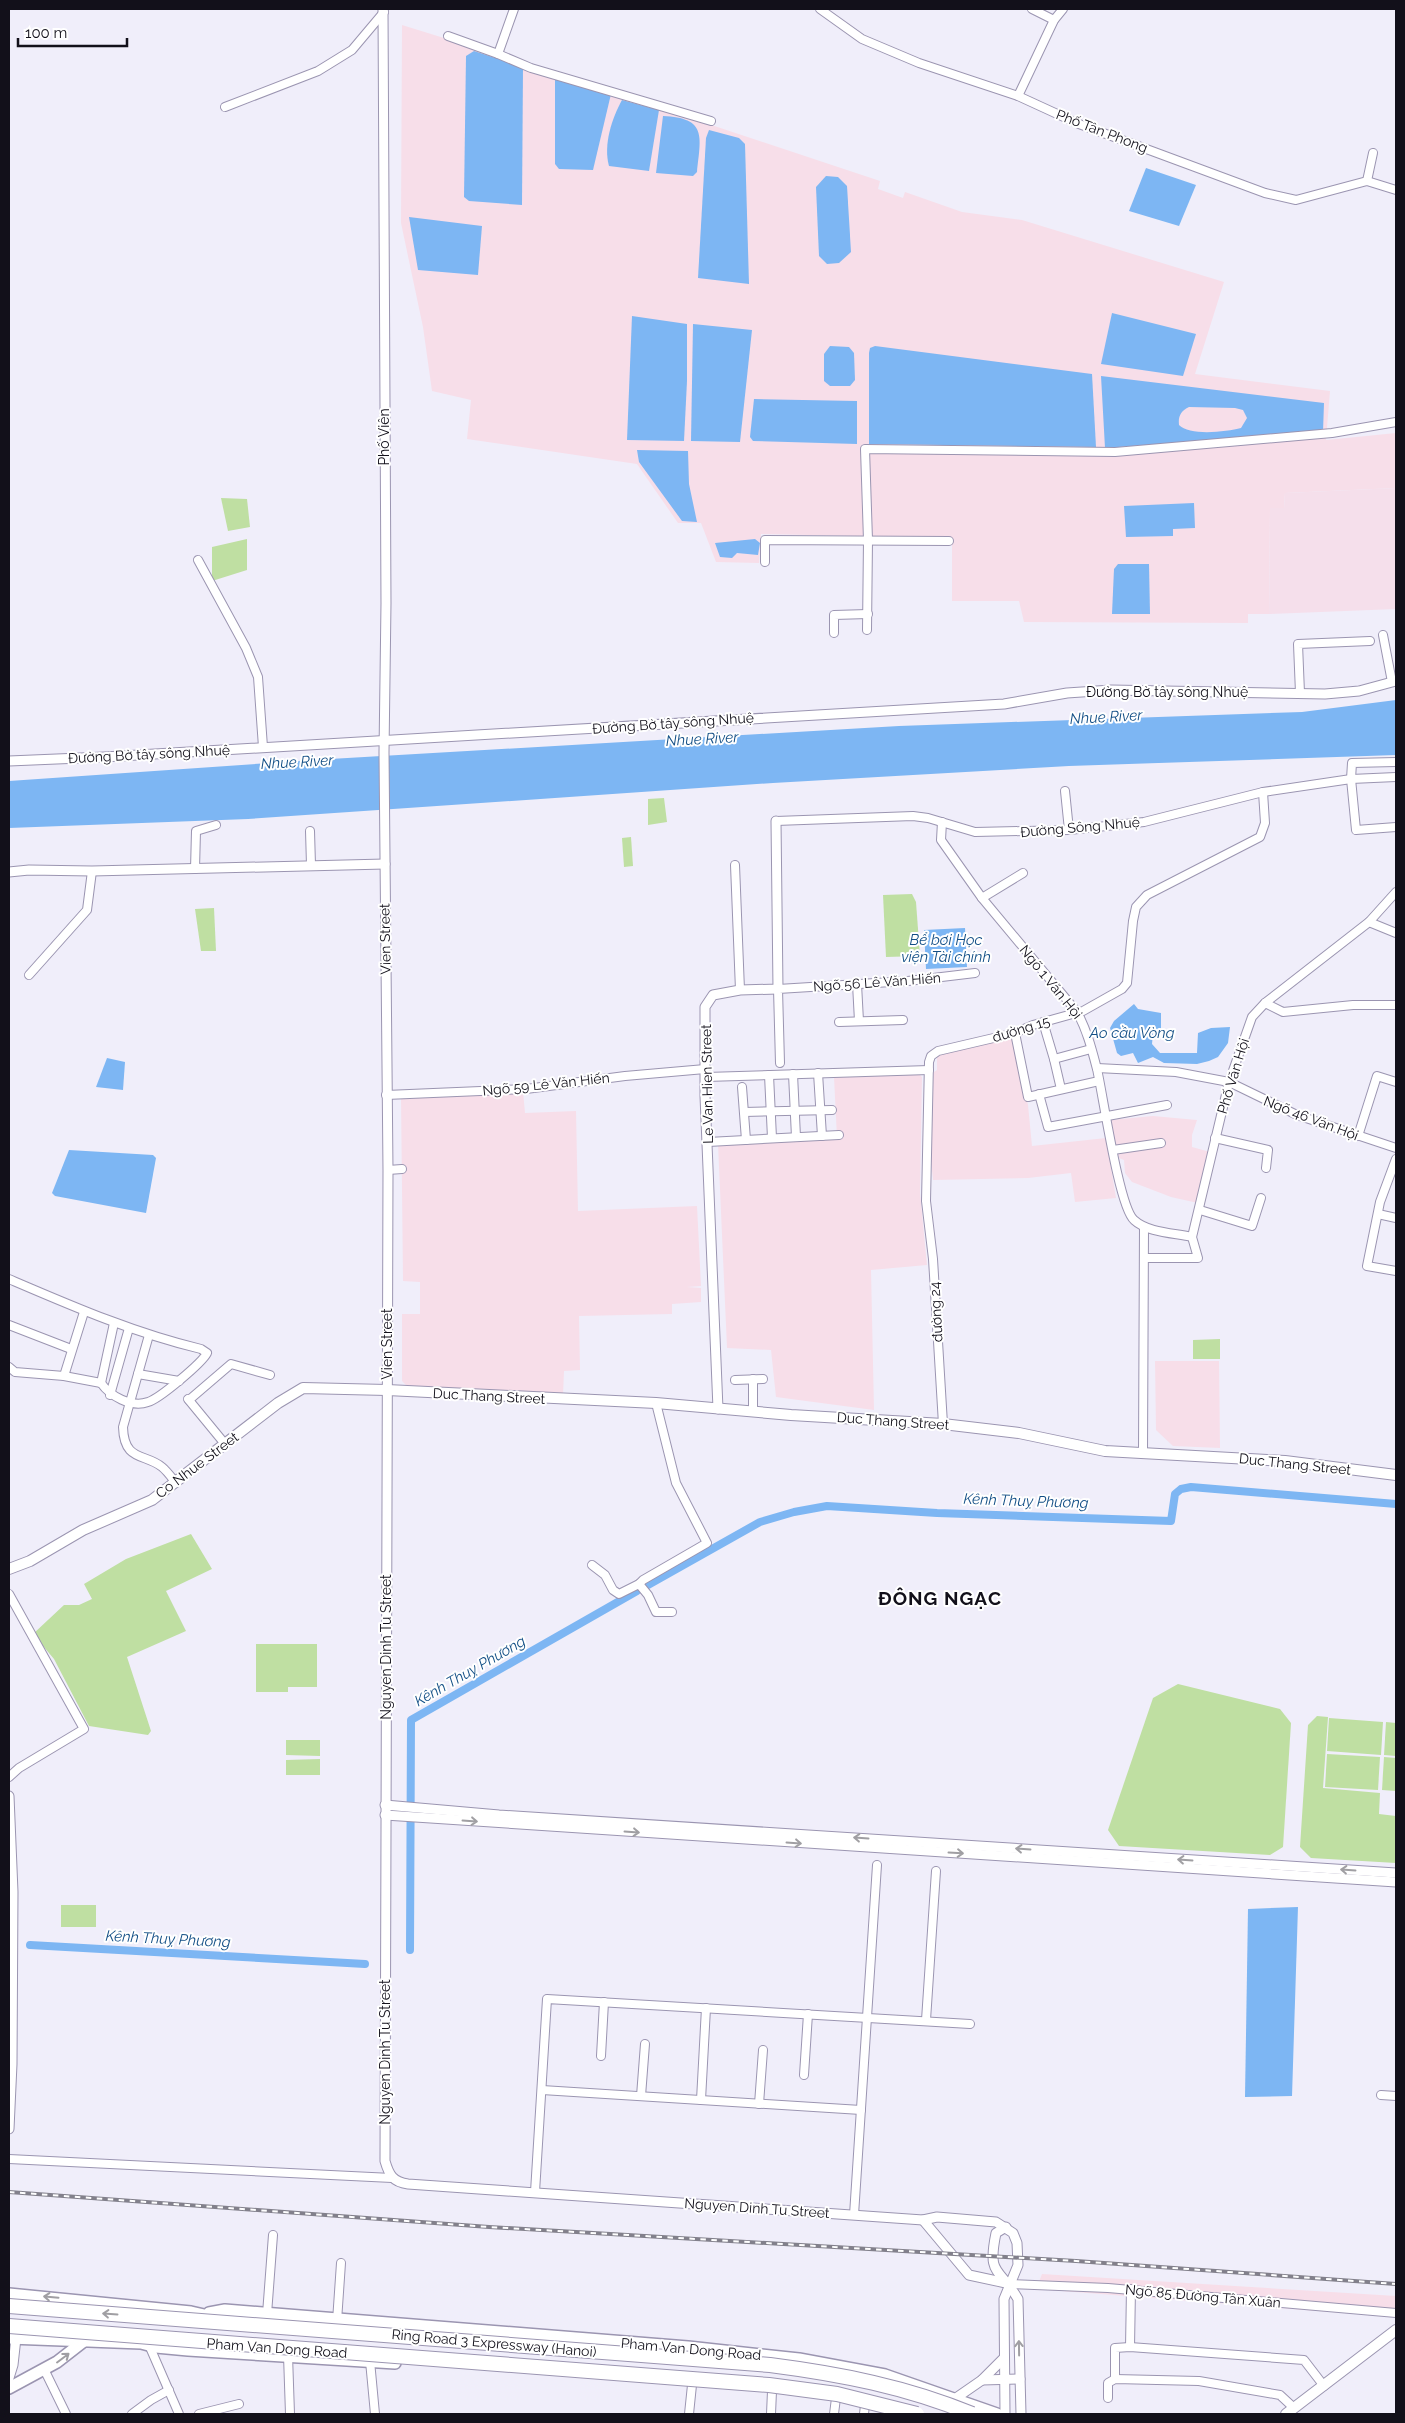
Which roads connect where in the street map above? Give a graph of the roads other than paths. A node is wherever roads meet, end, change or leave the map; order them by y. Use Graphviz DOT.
graph roads {
  1 [pos="514,9"];
  2 [pos="820,9"];
  3 [pos="1032,9"];
  4 [pos="1063,9"];
  5 [pos="384,10"];
  6 [pos="1054,20"];
  7 [pos="448,36"];
  8 [pos="498,54"];
  9 [pos="1018,96"];
  10 [pos="226,107"];
  11 [pos="711,121"];
  12 [pos="1373,153"];
  13 [pos="1366,181"];
  14 [pos="1396,190"];
  15 [pos="1396,422"];
  16 [pos="868,540"];
  17 [pos="949,541"];
  18 [pos="198,560"];
  19 [pos="766,562"];
  20 [pos="868,614"];
  21 [pos="867,630"];
  22 [pos="834,633"];
  23 [pos="1384,635"];
  24 [pos="1370,641"];
  25 [pos="1394,681"];
  26 [pos="1300,693"];
  27 [pos="384,740"];
  28 [pos="263,747"];
  29 [pos="9,761"];
  30 [pos="1396,762"];
  31 [pos="1396,777"];
  32 [pos="1351,779"];
  33 [pos="1065,791"];
  34 [pos="1259,793"];
  35 [pos="776,821"];
  36 [pos="942,822"];
  37 [pos="216,825"];
  38 [pos="1396,827"];
  39 [pos="1069,830"];
  40 [pos="310,831"];
  41 [pos="385,864"];
  42 [pos="311,865"];
  43 [pos="735,865"];
  44 [pos="195,868"];
  45 [pos="92,871"];
  46 [pos="9,872"];
  47 [pos="1023,873"];
  48 [pos="1396,892"];
  49 [pos="982,898"];
  50 [pos="1369,922"];
  51 [pos="1396,933"];
  52 [pos="975,973"];
  53 [pos="29,975"];
  54 [pos="857,984"];
  55 [pos="778,989"];
  56 [pos="740,990"];
  57 [pos="1265,1003"];
  58 [pos="1396,1005"];
  59 [pos="1078,1012"];
  60 [pos="903,1020"];
  61 [pos="859,1021"];
  62 [pos="840,1022"];
  63 [pos="1043,1022"];
  64 [pos="1014,1033"];
  65 [pos="1091,1049"];
  66 [pos="1054,1059"];
  67 [pos="780,1063"];
  68 [pos="1097,1068"];
  69 [pos="929,1070"];
  70 [pos="706,1073"];
  71 [pos="818,1073"];
  72 [pos="793,1074"];
  73 [pos="769,1075"];
  74 [pos="1099,1081"];
  75 [pos="1229,1082"];
  76 [pos="1396,1082"];
  77 [pos="742,1087"];
  78 [pos="1061,1089"];
  79 [pos="1039,1094"];
  80 [pos="386,1095"];
  81 [pos="1167,1105"];
  82 [pos="820,1110"];
  83 [pos="832,1110"];
  84 [pos="770,1111"];
  85 [pos="794,1111"];
  86 [pos="744,1112"];
  87 [pos="1105,1117"];
  88 [pos="839,1135"];
  89 [pos="822,1136"];
  90 [pos="1358,1136"];
  91 [pos="796,1137"];
  92 [pos="772,1138"];
  93 [pos="1215,1138"];
  94 [pos="746,1140"];
  95 [pos="708,1142"];
  96 [pos="1161,1143"];
  97 [pos="1396,1145"];
  98 [pos="1113,1150"];
  99 [pos="1396,1159"];
  100 [pos="1266,1168"];
  101 [pos="402,1169"];
  102 [pos="388,1170"];
  103 [pos="1261,1198"];
  104 [pos="1200,1210"];
  105 [pos="1378,1214"];
  106 [pos="1396,1218"];
  107 [pos="1144,1227"];
  108 [pos="1192,1237"];
  109 [pos="1144,1258"];
  110 [pos="1396,1271"];
  111 [pos="9,1281"];
  112 [pos="84,1312"];
  113 [pos="114,1323"];
  114 [pos="9,1325"];
  115 [pos="129,1328"];
  116 [pos="149,1335"];
  117 [pos="71,1349"];
  118 [pos="9,1367"];
  119 [pos="138,1374"];
  120 [pos="270,1375"];
  121 [pos="64,1376"];
  122 [pos="753,1379"];
  123 [pos="763,1379"];
  124 [pos="736,1380"];
  125 [pos="179,1381"];
  126 [pos="101,1383"];
  127 [pos="387,1390"];
  128 [pos="110,1395"];
  129 [pos="131,1402"];
  130 [pos="656,1403"];
  131 [pos="718,1409"];
  132 [pos="752,1412"];
  133 [pos="943,1424"];
  134 [pos="225,1444"];
  135 [pos="1143,1452"];
  136 [pos="1396,1475"];
  137 [pos="176,1483"];
  138 [pos="592,1565"];
  139 [pos="9,1569"];
  140 [pos="644,1589"];
  141 [pos="9,1594"];
  142 [pos="672,1612"];
  143 [pos="9,1778"];
  144 [pos="9,1796"];
  145 [pos="385,1805"];
  146 [pos="403,1811"];
  147 [pos="421,1812"];
  148 [pos="385,1814"];
  149 [pos="10,1860"];
  150 [pos="877,1865"];
  151 [pos="936,1871"];
  152 [pos="1396,1873"];
  153 [pos="1396,1882"];
  154 [pos="10,1923"];
  155 [pos="10,1957"];
  156 [pos="10,1988"];
  157 [pos="604,2002"];
  158 [pos="706,2008"];
  159 [pos="808,2014"];
  160 [pos="868,2017"];
  161 [pos="926,2020"];
  162 [pos="970,2024"];
  163 [pos="644,2044"];
  164 [pos="763,2050"];
  165 [pos="601,2056"];
  166 [pos="10,2064"];
  167 [pos="804,2074"];
  168 [pos="542,2090"];
  169 [pos="1380,2095"];
  170 [pos="641,2096"];
  171 [pos="1396,2096"];
  172 [pos="701,2100"];
  173 [pos="759,2104"];
  174 [pos="861,2110"];
  175 [pos="9,2129"];
  176 [pos="9,2159"];
  177 [pos="392,2178"];
  178 [pos="535,2192"];
  179 [pos="854,2215"];
  180 [pos="923,2220"];
  181 [pos="1006,2227"];
  182 [pos="273,2235"];
  183 [pos="341,2263"];
  184 [pos="1009,2284"];
  185 [pos="1132,2289"];
  186 [pos="14,2294"];
  187 [pos="9,2306"];
  188 [pos="1396,2312"];
  189 [pos="204,2313"];
  190 [pos="267,2314"];
  191 [pos="337,2321"];
  192 [pos="9,2326"];
  193 [pos="1396,2330"];
  194 [pos="12,2338"];
  195 [pos="84,2341"];
  196 [pos="145,2344"];
  197 [pos="1130,2347"];
  198 [pos="288,2355"];
  199 [pos="1004,2358"];
  200 [pos="370,2361"];
  201 [pos="44,2369"];
  202 [pos="9,2378"];
  203 [pos="1005,2379"];
  204 [pos="1020,2379"];
  205 [pos="1115,2379"];
  206 [pos="982,2380"];
  207 [pos="905,2383"];
  208 [pos="692,2385"];
  209 [pos="1324,2386"];
  210 [pos="9,2388"];
  211 [pos="169,2390"];
  212 [pos="772,2391"];
  213 [pos="833,2398"];
  214 [pos="956,2398"];
  215 [pos="1108,2398"];
  216 [pos="238,2404"];
  217 [pos="865,2410"];
  218 [pos="1290,2411"];
  219 [pos="890,2413"];
  220 [pos="66,2414"];
  221 [pos="134,2414"];
  222 [pos="179,2414"];
  223 [pos="199,2414"];
  224 [pos="290,2414"];
  225 [pos="375,2414"];
  226 [pos="689,2414"];
  227 [pos="772,2414"];
  228 [pos="834,2414"];
  229 [pos="904,2414"];
  230 [pos="917,2414"];
  231 [pos="972,2414"];
  232 [pos="997,2414"];
  233 [pos="1005,2414"];
  234 [pos="1021,2414"];
  1 -- 8 [label="street"];
  2 -- 9 [label="street, Phố Tân Phong"];
  3 -- 6 [label="street"];
  4 -- 6 [label="street"];
  5 -- 10 [label="street"];
  5 -- 27 [label="street, Phố Viên"];
  6 -- 9 [label="street"];
  7 -- 8 [label="street"];
  8 -- 11 [label="street"];
  9 -- 13 [label="street, Phố Tân Phong"];
  12 -- 13 [label="street"];
  13 -- 14 [label="street"];
  15 -- 16 [label="street"];
  16 -- 17 [label="street"];
  16 -- 19 [label="street"];
  16 -- 20 [label="street"];
  18 -- 28 [label="street"];
  20 -- 21 [label="street"];
  20 -- 22 [label="street"];
  23 -- 25 [label="street"];
  24 -- 26 [label="street"];
  25 -- 26 [label="street, Đường Bờ tây sông Nhuệ"];
  26 -- 27 [label="street, Đường Bờ tây sông Nhuệ"];
  27 -- 28 [label="street, Đường Bờ tây sông Nhuệ"];
  27 -- 41 [label="street, Phố Viên"];
  28 -- 29 [label="street, Đường Bờ tây sông Nhuệ"];
  30 -- 32 [label="street"];
  31 -- 32 [label="street, Đường Sông Nhuệ"];
  32 -- 34 [label="street, Đường Sông Nhuệ"];
  32 -- 38 [label="street"];
  33 -- 39 [label="street"];
  34 -- 39 [label="street, Đường Sông Nhuệ"];
  34 -- 59 [label="street, đường 15"];
  35 -- 36 [label="street, Đường Sông Nhuệ"];
  35 -- 55 [label="street"];
  36 -- 39 [label="street, Đường Sông Nhuệ"];
  36 -- 49 [label="street, Ngõ 1 Văn Hội"];
  37 -- 44 [label="street"];
  40 -- 42 [label="street"];
  41 -- 42 [label="street"];
  41 -- 80 [label="street, Vien Street"];
  42 -- 44 [label="street"];
  43 -- 56 [label="street"];
  44 -- 45 [label="street"];
  45 -- 46 [label="street"];
  45 -- 53 [label="street"];
  47 -- 49 [label="street"];
  48 -- 50 [label="street, Phố Văn Hội"];
  49 -- 59 [label="street, Ngõ 1 Văn Hội"];
  50 -- 51 [label="street"];
  50 -- 57 [label="street, Phố Văn Hội"];
  52 -- 54 [label="street, Ngõ 56 Lê Văn Hiến"];
  54 -- 55 [label="street, Ngõ 56 Lê Văn Hiến"];
  54 -- 61 [label="street"];
  55 -- 56 [label="street, Le Van Hien Street"];
  55 -- 67 [label="street"];
  56 -- 70 [label="street, Le Van Hien Street"];
  57 -- 58 [label="street"];
  57 -- 75 [label="street, Phố Văn Hội"];
  59 -- 63 [label="street, đường 15"];
  59 -- 65 [label="street, Ngõ 1 Văn Hội"];
  60 -- 61 [label="street"];
  61 -- 62 [label="street"];
  63 -- 64 [label="street, đường 15"];
  63 -- 66 [label="street"];
  64 -- 69 [label="street, đường 15"];
  64 -- 79 [label="street"];
  65 -- 66 [label="street"];
  65 -- 68 [label="street, Ngõ 1 Văn Hội"];
  66 -- 78 [label="street"];
  68 -- 74 [label="street, Ngõ 1 Văn Hội"];
  68 -- 75 [label="street, Ngõ 46 Văn Hội"];
  69 -- 71 [label="street, Ngõ 59 Lê Văn Hiến"];
  69 -- 133 [label="street, đường 24"];
  70 -- 73 [label="street, Ngõ 59 Lê Văn Hiến"];
  70 -- 80 [label="street, Ngõ 59 Lê Văn Hiến"];
  70 -- 95 [label="street, Le Van Hien Street"];
  71 -- 72 [label="street, Ngõ 59 Lê Văn Hiến"];
  71 -- 82 [label="street"];
  72 -- 73 [label="street, Ngõ 59 Lê Văn Hiến"];
  72 -- 85 [label="street"];
  73 -- 84 [label="street"];
  74 -- 78 [label="street"];
  74 -- 87 [label="street, Ngõ 1 Văn Hội"];
  75 -- 90 [label="street, Ngõ 46 Văn Hội"];
  75 -- 93 [label="street, Phố Văn Hội"];
  76 -- 90 [label="street"];
  77 -- 86 [label="street"];
  78 -- 79 [label="street"];
  79 -- 87 [label="street"];
  80 -- 102 [label="street, Vien Street"];
  81 -- 87 [label="street"];
  82 -- 83 [label="street"];
  82 -- 85 [label="street"];
  82 -- 89 [label="street"];
  84 -- 85 [label="street"];
  84 -- 86 [label="street"];
  84 -- 92 [label="street"];
  85 -- 91 [label="street"];
  86 -- 94 [label="street"];
  87 -- 98 [label="street, Ngõ 1 Văn Hội"];
  88 -- 89 [label="street"];
  89 -- 91 [label="street"];
  90 -- 97 [label="street, Ngõ 46 Văn Hội"];
  91 -- 92 [label="street"];
  92 -- 94 [label="street"];
  93 -- 100 [label="street"];
  93 -- 104 [label="street, Phố Văn Hội"];
  94 -- 95 [label="street"];
  95 -- 131 [label="street, Le Van Hien Street"];
  96 -- 98 [label="street"];
  98 -- 107 [label="street, Ngõ 1 Văn Hội"];
  99 -- 105 [label="street"];
  101 -- 102 [label="street"];
  102 -- 127 [label="street, Vien Street"];
  103 -- 104 [label="street"];
  104 -- 108 [label="street, Phố Văn Hội"];
  105 -- 106 [label="street"];
  105 -- 110 [label="street"];
  107 -- 108 [label="street"];
  107 -- 109 [label="street"];
  108 -- 109 [label="street, Phố Văn Hội"];
  109 -- 135 [label="street"];
  111 -- 112 [label="street"];
  112 -- 113 [label="street"];
  112 -- 117 [label="street"];
  113 -- 115 [label="street"];
  113 -- 126 [label="street"];
  114 -- 117 [label="street"];
  115 -- 116 [label="street"];
  115 -- 128 [label="street"];
  116 -- 119 [label="street"];
  116 -- 125 [label="street"];
  117 -- 121 [label="street"];
  118 -- 121 [label="street"];
  119 -- 125 [label="street"];
  119 -- 129 [label="street"];
  120 -- 134 [label="street"];
  121 -- 126 [label="street"];
  122 -- 123 [label="street"];
  122 -- 124 [label="street"];
  122 -- 132 [label="street"];
  125 -- 129 [label="street"];
  126 -- 128 [label="street"];
  127 -- 130 [label="main road, Duc Thang Street"];
  127 -- 134 [label="main road, Co Nhue Street"];
  127 -- 145 [label="street, Nguyen Dinh Tu Street"];
  128 -- 129 [label="street"];
  129 -- 137 [label="street"];
  130 -- 131 [label="main road, Duc Thang Street"];
  130 -- 140 [label="street"];
  131 -- 132 [label="main road, Duc Thang Street"];
  132 -- 133 [label="main road, Duc Thang Street"];
  133 -- 135 [label="main road, Duc Thang Street"];
  134 -- 137 [label="main road, Co Nhue Street"];
  135 -- 136 [label="main road, Duc Thang Street"];
  137 -- 139 [label="main road, Co Nhue Street"];
  138 -- 140 [label="street"];
  140 -- 142 [label="street"];
  141 -- 143 [label="street"];
  144 -- 149 [label="street"];
  145 -- 146 [label="street"];
  145 -- 148 [label="street, Nguyen Dinh Tu Street"];
  146 -- 147 [label="street"];
  146 -- 148 [label="street"];
  152 -- 147 [label="street, one-way"];
  147 -- 153 [label="street, one-way"];
  148 -- 177 [label="street, Nguyen Dinh Tu Street"];
  149 -- 154 [label="street"];
  150 -- 160 [label="street"];
  151 -- 161 [label="street"];
  154 -- 155 [label="street"];
  155 -- 156 [label="street"];
  156 -- 166 [label="street"];
  157 -- 158 [label="street"];
  157 -- 165 [label="street"];
  157 -- 168 [label="street"];
  158 -- 159 [label="street"];
  158 -- 172 [label="street"];
  159 -- 160 [label="street"];
  159 -- 167 [label="street"];
  160 -- 161 [label="street"];
  160 -- 174 [label="street"];
  161 -- 162 [label="street"];
  163 -- 170 [label="street"];
  164 -- 173 [label="street"];
  166 -- 175 [label="street"];
  168 -- 170 [label="street"];
  168 -- 178 [label="street"];
  169 -- 171 [label="street"];
  170 -- 172 [label="street"];
  172 -- 173 [label="street"];
  173 -- 174 [label="street"];
  174 -- 179 [label="street"];
  176 -- 177 [label="street"];
  177 -- 178 [label="street, Nguyen Dinh Tu Street"];
  178 -- 179 [label="street, Nguyen Dinh Tu Street"];
  179 -- 180 [label="street, Nguyen Dinh Tu Street"];
  180 -- 181 [label="street, Nguyen Dinh Tu Street"];
  180 -- 184 [label="street"];
  181 -- 184 [label="street"];
  181 -- 184 [label="street"];
  182 -- 190 [label="street"];
  183 -- 191 [label="street"];
  184 -- 185 [label="street, Ngõ 85 Đường Tân Xuân"];
  184 -- 199 [label="street"];
  204 -- 184 [label="street, one-way"];
  185 -- 188 [label="street, Ngõ 85 Đường Tân Xuân"];
  185 -- 197 [label="street"];
  189 -- 186 [label="main road, Pham Van Dong Road, one-way"];
  186 -- 194 [label="main road"];
  231 -- 187 [label="highway, Ring Road 3 Expressway (Hanoi), one-way, bridge"];
  189 -- 190 [label="main road, Pham Van Dong Road"];
  189 -- 207 [label="main road, Pham Van Dong Road"];
  190 -- 191 [label="main road, Pham Van Dong Road"];
  191 -- 207 [label="main road, Pham Van Dong Road"];
  192 -- 230 [label="highway, Ring Road 3 Expressway (Hanoi), bridge"];
  193 -- 209 [label="main road"];
  194 -- 195 [label="main road, Pham Van Dong Road"];
  194 -- 202 [label="street"];
  195 -- 196 [label="main road, Pham Van Dong Road"];
  201 -- 195 [label="main road, one-way"];
  196 -- 198 [label="main road, Pham Van Dong Road"];
  196 -- 211 [label="street"];
  196 -- 213 [label="main road, Pham Van Dong Road"];
  197 -- 205 [label="street"];
  197 -- 209 [label="street"];
  198 -- 200 [label="main road, Pham Van Dong Road"];
  198 -- 224 [label="street"];
  199 -- 203 [label="street"];
  199 -- 206 [label="street"];
  200 -- 208 [label="main road, Pham Van Dong Road"];
  200 -- 225 [label="street"];
  201 -- 210 [label="main road"];
  201 -- 220 [label="street"];
  203 -- 204 [label="street"];
  203 -- 206 [label="street"];
  203 -- 233 [label="street"];
  204 -- 234 [label="street"];
  205 -- 215 [label="street"];
  205 -- 218 [label="street"];
  206 -- 214 [label="street"];
  207 -- 214 [label="main road, Pham Van Dong Road"];
  208 -- 212 [label="main road, Pham Van Dong Road"];
  208 -- 226 [label="street"];
  209 -- 218 [label="main road"];
  211 -- 221 [label="street"];
  211 -- 222 [label="street"];
  212 -- 213 [label="main road, Pham Van Dong Road"];
  212 -- 227 [label="street"];
  213 -- 217 [label="main road, Pham Van Dong Road"];
  213 -- 228 [label="street"];
  214 -- 232 [label="main road, Pham Van Dong Road"];
  216 -- 223 [label="street"];
  217 -- 219 [label="main road, Pham Van Dong Road"];
  219 -- 229 [label="main road, Pham Van Dong Road"];
}
